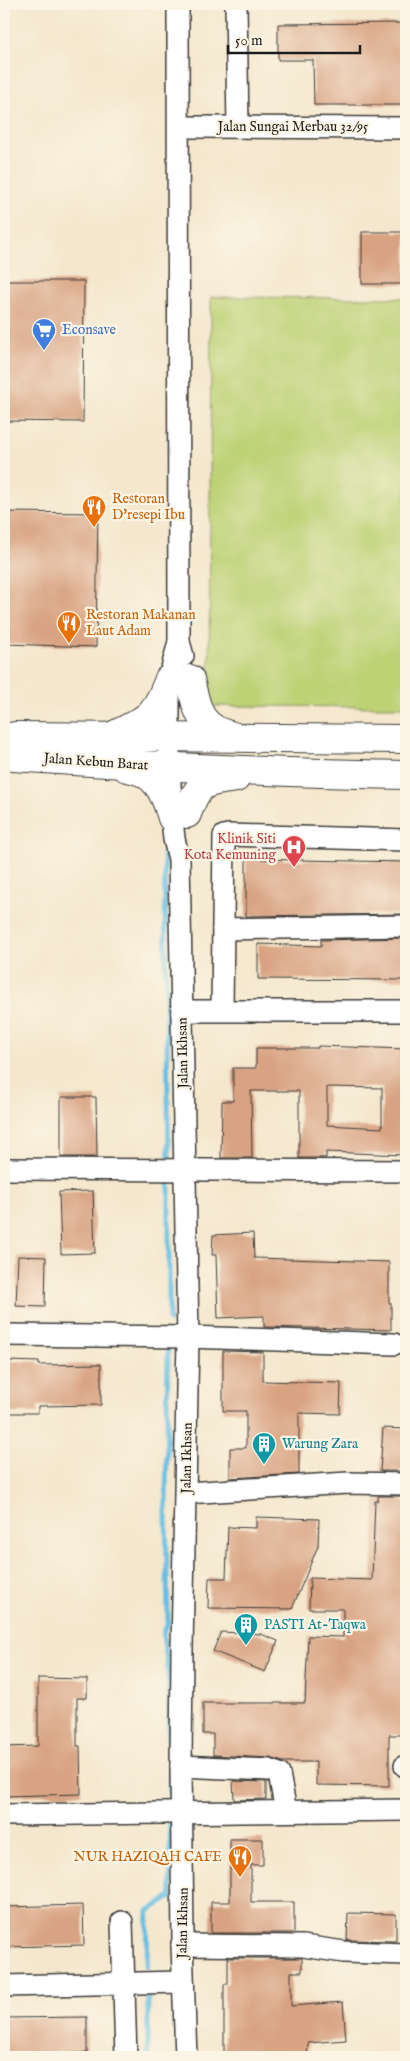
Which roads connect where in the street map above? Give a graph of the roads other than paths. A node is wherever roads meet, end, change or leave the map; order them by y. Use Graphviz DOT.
graph roads {
  1 [pos="178,4"];
  2 [pos="236,4"];
  3 [pos="179,127"];
  4 [pos="238,127"];
  5 [pos="406,128"];
  6 [pos="179,679"];
  7 [pos="110,737"];
  8 [pos="179,738"];
  9 [pos="246,738"];
  10 [pos="4,739"];
  11 [pos="406,739"];
  12 [pos="4,752"];
  13 [pos="98,763"];
  14 [pos="180,767"];
  15 [pos="277,773"];
  16 [pos="406,775"];
  17 [pos="180,816"];
  18 [pos="406,840"];
  19 [pos="406,926"];
  20 [pos="223,929"];
  21 [pos="222,1010"];
  22 [pos="183,1011"];
  23 [pos="406,1011"];
  24 [pos="4,1169"];
  25 [pos="172,1170"];
  26 [pos="406,1171"];
  27 [pos="4,1335"];
  28 [pos="188,1337"];
  29 [pos="394,1344"];
  30 [pos="406,1484"];
  31 [pos="186,1493"];
  32 [pos="181,1766"];
  33 [pos="406,1810"];
  34 [pos="286,1811"];
  35 [pos="174,1813"];
  36 [pos="4,1815"];
  37 [pos="122,1922"];
  38 [pos="182,1945"];
  39 [pos="406,1954"];
  40 [pos="130,1982"];
  41 [pos="182,1982"];
  42 [pos="4,1986"];
  43 [pos="126,2057"];
  44 [pos="186,2057"];
  1 -- 3 [label="street, Jalan Ikhsan"];
  2 -- 4 [label="street"];
  3 -- 4 [label="street, Jalan Sungai Merbau 32/95"];
  3 -- 6 [label="street, Jalan Ikhsan"];
  4 -- 5 [label="street, Jalan Sungai Merbau 32/95"];
  6 -- 7 [label="main road"];
  6 -- 8 [label="street, Jalan Ikhsan"];
  6 -- 9 [label="main road"];
  7 -- 8 [label="main road, Jalan Kebun Barat"];
  7 -- 10 [label="main road, Jalan Kebun Barat"];
  8 -- 9 [label="main road, Jalan Kebun Barat"];
  8 -- 14 [label="street, Jalan Ikhsan"];
  9 -- 11 [label="main road"];
  12 -- 13 [label="main road, Jalan Kebun Barat"];
  13 -- 14 [label="main road, Jalan Kebun Barat"];
  13 -- 17 [label="main road"];
  14 -- 15 [label="main road, Jalan Kebun Barat"];
  14 -- 17 [label="street, Jalan Ikhsan"];
  15 -- 16 [label="main road"];
  15 -- 17 [label="main road"];
  17 -- 22 [label="street, Jalan Ikhsan"];
  18 -- 20 [label="street"];
  19 -- 20 [label="street"];
  20 -- 21 [label="street"];
  21 -- 22 [label="street"];
  21 -- 23 [label="street"];
  22 -- 25 [label="street, Jalan Ikhsan"];
  24 -- 25 [label="street"];
  25 -- 26 [label="street"];
  25 -- 28 [label="street, Jalan Ikhsan"];
  27 -- 28 [label="street"];
  28 -- 29 [label="street"];
  28 -- 31 [label="street, Jalan Ikhsan"];
  30 -- 31 [label="street"];
  31 -- 32 [label="street, Jalan Ikhsan"];
  32 -- 34 [label="street"];
  32 -- 35 [label="street, Jalan Ikhsan"];
  33 -- 34 [label="street"];
  34 -- 35 [label="street"];
  35 -- 36 [label="street"];
  35 -- 38 [label="street, Jalan Ikhsan"];
  37 -- 40 [label="street"];
  38 -- 39 [label="street"];
  38 -- 41 [label="street, Jalan Ikhsan"];
  40 -- 41 [label="street"];
  40 -- 42 [label="street"];
  40 -- 43 [label="street"];
  41 -- 44 [label="street, Jalan Ikhsan"];
}
